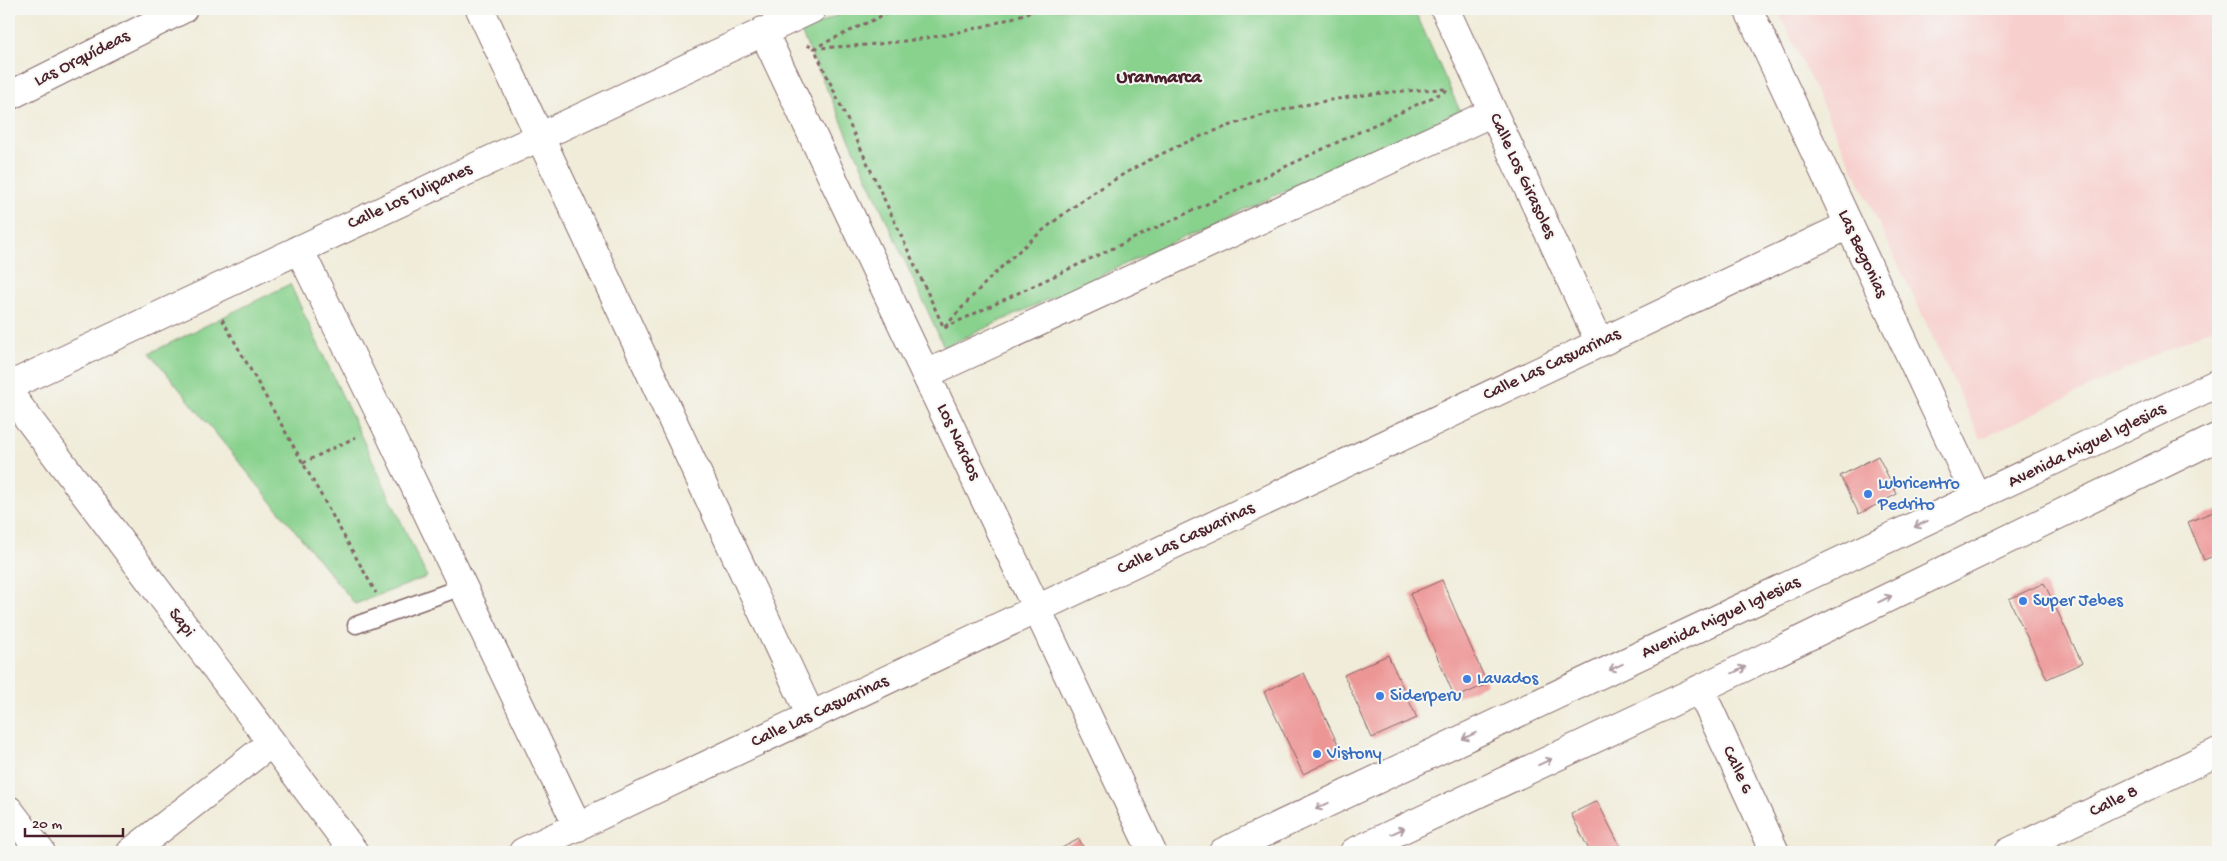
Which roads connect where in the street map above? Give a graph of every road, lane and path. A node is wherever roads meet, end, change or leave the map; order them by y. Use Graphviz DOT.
graph roads {
  1 [pos="183,9"];
  2 [pos="480,9"];
  3 [pos="812,9"];
  4 [pos="896,9"];
  5 [pos="1037,9"];
  6 [pos="1445,9"];
  7 [pos="1748,9"];
  8 [pos="763,31"];
  9 [pos="814,48"];
  10 [pos="1446,80"];
  11 [pos="1450,89"];
  12 [pos="9,96"];
  13 [pos="1493,112"];
  14 [pos="539,137"];
  15 [pos="1849,225"];
  16 [pos="299,250"];
  17 [pos="207,292"];
  18 [pos="944,328"];
  19 [pos="1600,342"];
  20 [pos="926,374"];
  21 [pos="2218,383"];
  22 [pos="9,386"];
  23 [pos="9,393"];
  24 [pos="384,422"];
  25 [pos="2218,436"];
  26 [pos="303,463"];
  27 [pos="1977,498"];
  28 [pos="462,587"];
  29 [pos="1037,610"];
  30 [pos="388,613"];
  31 [pos="356,625"];
  32 [pos="1700,689"];
  33 [pos="811,716"];
  34 [pos="271,743"];
  35 [pos="2218,752"];
  36 [pos="9,810"];
  37 [pos="578,827"];
  38 [pos="41,852"];
  39 [pos="131,852"];
  40 [pos="354,852"];
  41 [pos="523,852"];
  42 [pos="1152,852"];
  43 [pos="1223,852"];
  44 [pos="1354,852"];
  45 [pos="1774,852"];
  46 [pos="2009,852"];
  1 -- 12 [label="street, Las Orquídeas"];
  2 -- 14 [label="street"];
  3 -- 8 [label="street, Calle Los Tulipanes"];
  4 -- 9 [label="path"];
  5 -- 9 [label="path"];
  6 -- 13 [label="street, Calle Los Girasoles"];
  7 -- 15 [label="street, Las Begonias"];
  8 -- 9 [label="path"];
  8 -- 14 [label="street, Calle Los Tulipanes"];
  8 -- 20 [label="street, Los Nardos"];
  9 -- 18 [label="path"];
  10 -- 11 [label="path"];
  11 -- 13 [label="path"];
  11 -- 18 [label="path"];
  11 -- 18 [label="path"];
  13 -- 19 [label="street, Calle Los Girasoles"];
  13 -- 20 [label="street"];
  14 -- 16 [label="street, Calle Los Tulipanes"];
  14 -- 33 [label="street"];
  15 -- 19 [label="street, Calle Las Casuarinas"];
  15 -- 27 [label="street, Las Begonias"];
  16 -- 17 [label="street, Calle Los Tulipanes"];
  16 -- 24 [label="street"];
  17 -- 22 [label="street, Calle Los Tulipanes"];
  17 -- 26 [label="path"];
  18 -- 20 [label="path"];
  19 -- 29 [label="street, Calle Las Casuarinas"];
  20 -- 29 [label="street, Los Nardos"];
  21 -- 27 [label="street, Avenida Miguel Iglesias"];
  23 -- 34 [label="street, Sapi"];
  24 -- 26 [label="path"];
  24 -- 28 [label="street"];
  32 -- 25 [label="street, one-way"];
  26 -- 30 [label="path"];
  27 -- 43 [label="street, Avenida Miguel Iglesias, one-way"];
  28 -- 30 [label="lane"];
  28 -- 37 [label="street"];
  29 -- 33 [label="street, Calle Las Casuarinas"];
  29 -- 42 [label="street, Los Nardos"];
  30 -- 31 [label="lane"];
  44 -- 32 [label="street, one-way"];
  32 -- 45 [label="street, Calle 6"];
  33 -- 37 [label="street, Calle Las Casuarinas"];
  34 -- 39 [label="street"];
  34 -- 40 [label="street, Sapi"];
  35 -- 46 [label="street, Calle 8"];
  36 -- 38 [label="street"];
  37 -- 41 [label="street, Calle Las Casuarinas"];
}
